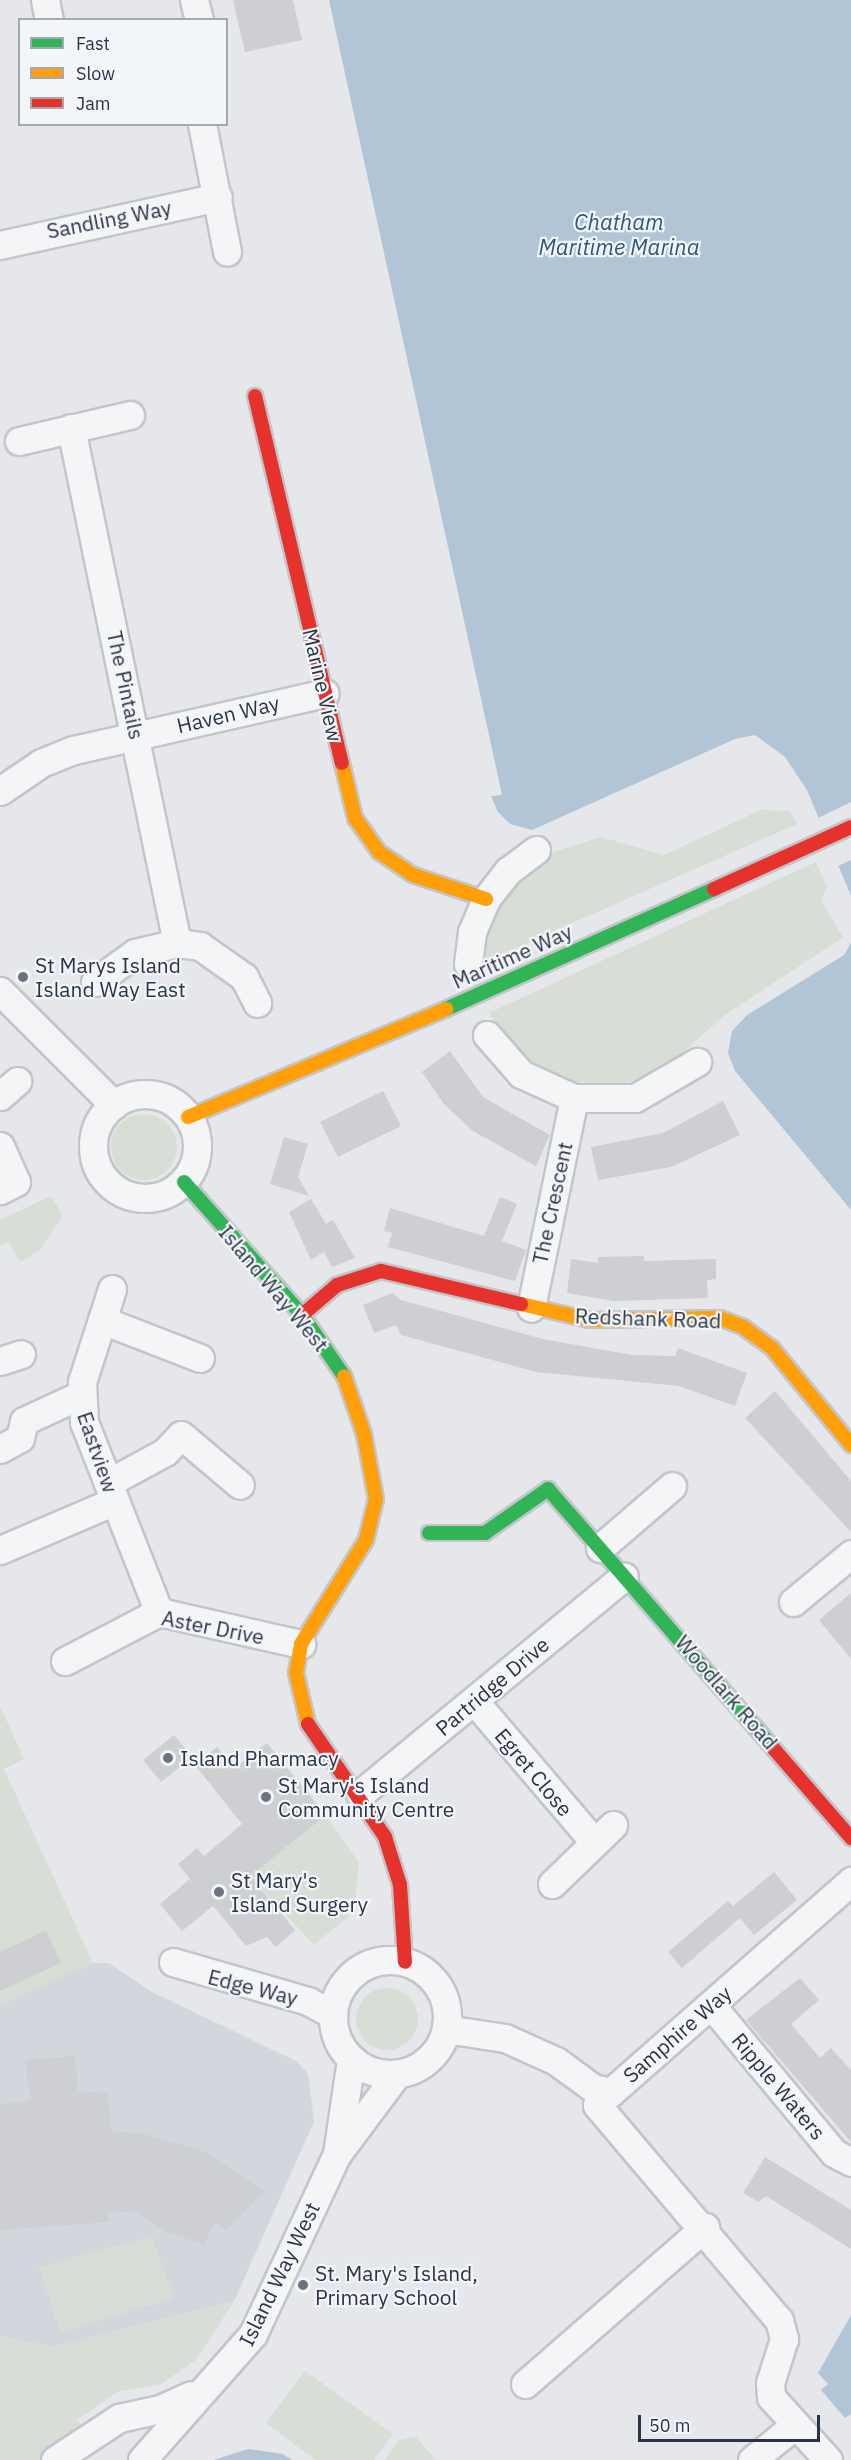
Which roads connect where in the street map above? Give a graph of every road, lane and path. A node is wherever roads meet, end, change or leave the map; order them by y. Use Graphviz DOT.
graph roads {
  1 [pos="45,0"];
  2 [pos="194,0"];
  3 [pos="49,18"];
  4 [pos="198,18"];
  5 [pos="202,126"];
  6 [pos="218,197"];
  7 [pos="0,245"];
  8 [pos="227,252"];
  9 [pos="255,396"];
  10 [pos="130,415"];
  11 [pos="71,428"];
  12 [pos="19,441"];
  13 [pos="325,693"];
  14 [pos="136,735"];
  15 [pos="0,791"];
  16 [pos="851,826"];
  17 [pos="536,850"];
  18 [pos="486,899"];
  19 [pos="177,943"];
  20 [pos="468,964"];
  21 [pos="95,982"];
  22 [pos="0,991"];
  23 [pos="257,1003"];
  24 [pos="486,1035"];
  25 [pos="697,1062"];
  26 [pos="574,1098"];
  27 [pos="114,1105"];
  28 [pos="188,1117"];
  29 [pos="0,1146"];
  30 [pos="184,1182"];
  31 [pos="0,1190"];
  32 [pos="112,1289"];
  33 [pos="531,1308"];
  34 [pos="302,1315"];
  35 [pos="102,1320"];
  36 [pos="200,1358"];
  37 [pos="80,1395"];
  38 [pos="851,1445"];
  39 [pos="0,1449"];
  40 [pos="240,1485"];
  41 [pos="672,1486"];
  42 [pos="111,1492"];
  43 [pos="429,1533"];
  44 [pos="600,1548"];
  45 [pos="0,1550"];
  46 [pos="851,1554"];
  47 [pos="624,1576"];
  48 [pos="793,1602"];
  49 [pos="159,1612"];
  50 [pos="301,1644"];
  51 [pos="65,1661"];
  52 [pos="475,1702"];
  53 [pos="360,1794"];
  54 [pos="851,1838"];
  55 [pos="851,1881"];
  56 [pos="552,1884"];
  57 [pos="173,1962"];
  58 [pos="405,1962"];
  59 [pos="711,2004"];
  60 [pos="333,2015"];
  61 [pos="446,2029"];
  62 [pos="351,2059"];
  63 [pos="397,2074"];
  64 [pos="611,2092"];
  65 [pos="337,2154"];
  66 [pos="851,2162"];
  67 [pos="712,2236"];
  68 [pos="525,2384"];
  69 [pos="208,2386"];
  70 [pos="794,2426"];
  71 [pos="55,2460"];
  72 [pos="142,2460"];
  73 [pos="752,2460"];
  74 [pos="828,2460"];
  1 -- 3 [label="street"];
  2 -- 4 [label="street"];
  5 -- 6 [label="street"];
  6 -- 7 [label="street, Sandling Way"];
  6 -- 8 [label="street"];
  9 -- 13 [label="street, Marine View"];
  10 -- 11 [label="street"];
  11 -- 12 [label="street"];
  11 -- 14 [label="street, The Pintails"];
  13 -- 14 [label="street, Haven Way"];
  13 -- 18 [label="street, Marine View"];
  14 -- 15 [label="street, Haven Way"];
  14 -- 19 [label="street, The Pintails"];
  16 -- 28 [label="street, Maritime Way"];
  17 -- 18 [label="street"];
  18 -- 20 [label="street"];
  19 -- 21 [label="street"];
  19 -- 23 [label="street"];
  22 -- 27 [label="street"];
  24 -- 26 [label="street"];
  25 -- 26 [label="street"];
  26 -- 33 [label="street, The Crescent"];
  27 -- 28 [label="street"];
  27 -- 30 [label="street"];
  28 -- 30 [label="street"];
  29 -- 31 [label="street"];
  30 -- 34 [label="street, Island Way West"];
  32 -- 35 [label="street, Eastview"];
  33 -- 34 [label="street, Redshank Road"];
  33 -- 38 [label="street, Redshank Road"];
  34 -- 50 [label="street, Island Way West"];
  35 -- 36 [label="street"];
  35 -- 37 [label="street, Eastview"];
  37 -- 39 [label="street"];
  37 -- 42 [label="street, Eastview"];
  40 -- 42 [label="street"];
  41 -- 44 [label="street"];
  42 -- 45 [label="street"];
  42 -- 49 [label="street, Eastview"];
  43 -- 44 [label="street, Woodlark Road"];
  44 -- 47 [label="street, Woodlark Road"];
  46 -- 48 [label="street"];
  47 -- 52 [label="street, Partridge Drive"];
  47 -- 54 [label="street, Woodlark Road"];
  49 -- 50 [label="street, Aster Drive"];
  49 -- 51 [label="street, Aster Drive"];
  50 -- 53 [label="street, Island Way West"];
  52 -- 53 [label="street, Partridge Drive"];
  52 -- 56 [label="street, Egret Close"];
  53 -- 58 [label="street, Island Way West"];
  55 -- 59 [label="street, Samphire Way"];
  57 -- 60 [label="street, Edge Way"];
  58 -- 60 [label="street"];
  58 -- 61 [label="street"];
  59 -- 64 [label="street, Samphire Way"];
  59 -- 66 [label="street, Ripple Waters"];
  60 -- 62 [label="street"];
  61 -- 63 [label="street"];
  61 -- 64 [label="street, Samphire Way"];
  62 -- 63 [label="street"];
  62 -- 65 [label="street, Island Way West"];
  63 -- 65 [label="street, Island Way West"];
  64 -- 67 [label="street"];
  65 -- 69 [label="street, Island Way West"];
  67 -- 68 [label="street"];
  67 -- 70 [label="street"];
  69 -- 71 [label="street, Island Way West"];
  69 -- 72 [label="street, Island Way West"];
  70 -- 73 [label="street"];
  70 -- 74 [label="street"];
}
